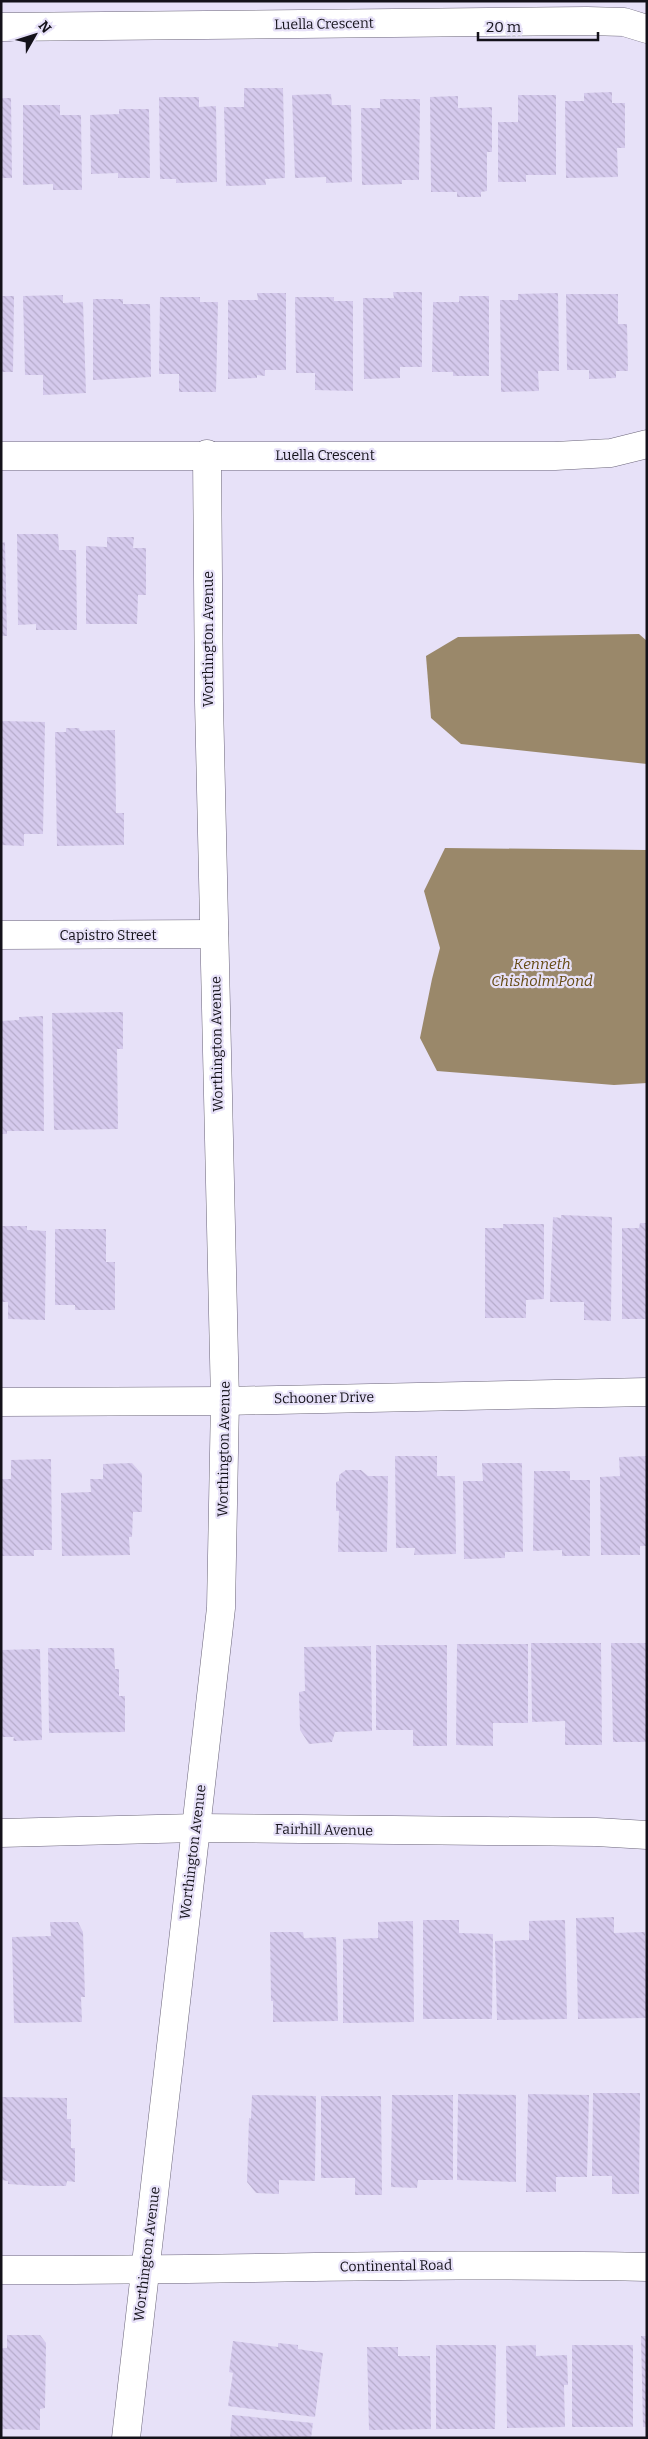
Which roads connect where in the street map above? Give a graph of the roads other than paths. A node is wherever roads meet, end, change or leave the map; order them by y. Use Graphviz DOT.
graph roads {
  1 [pos="1,27"];
  2 [pos="647,29"];
  3 [pos="647,444"];
  4 [pos="206,454"];
  5 [pos="1,456"];
  6 [pos="214,934"];
  7 [pos="1,936"];
  8 [pos="647,1392"];
  9 [pos="225,1401"];
  10 [pos="1,1402"];
  11 [pos="196,1828"];
  12 [pos="1,1833"];
  13 [pos="647,1835"];
  14 [pos="647,2267"];
  15 [pos="1,2270"];
  16 [pos="145,2270"];
  17 [pos="126,2438"];
  1 -- 2 [label="street, Luella Crescent"];
  3 -- 4 [label="street, Luella Crescent"];
  4 -- 5 [label="street, Luella Crescent"];
  4 -- 6 [label="street, Worthington Avenue"];
  6 -- 7 [label="street, Capistro Street"];
  6 -- 9 [label="street, Worthington Avenue"];
  8 -- 9 [label="street, Schooner Drive"];
  9 -- 10 [label="street, Schooner Drive"];
  9 -- 11 [label="street, Worthington Avenue"];
  11 -- 12 [label="street, Fairhill Avenue"];
  11 -- 13 [label="street, Fairhill Avenue"];
  11 -- 16 [label="street, Worthington Avenue"];
  14 -- 16 [label="street, Continental Road"];
  15 -- 16 [label="street, Continental Road"];
  16 -- 17 [label="street, Worthington Avenue"];
}
